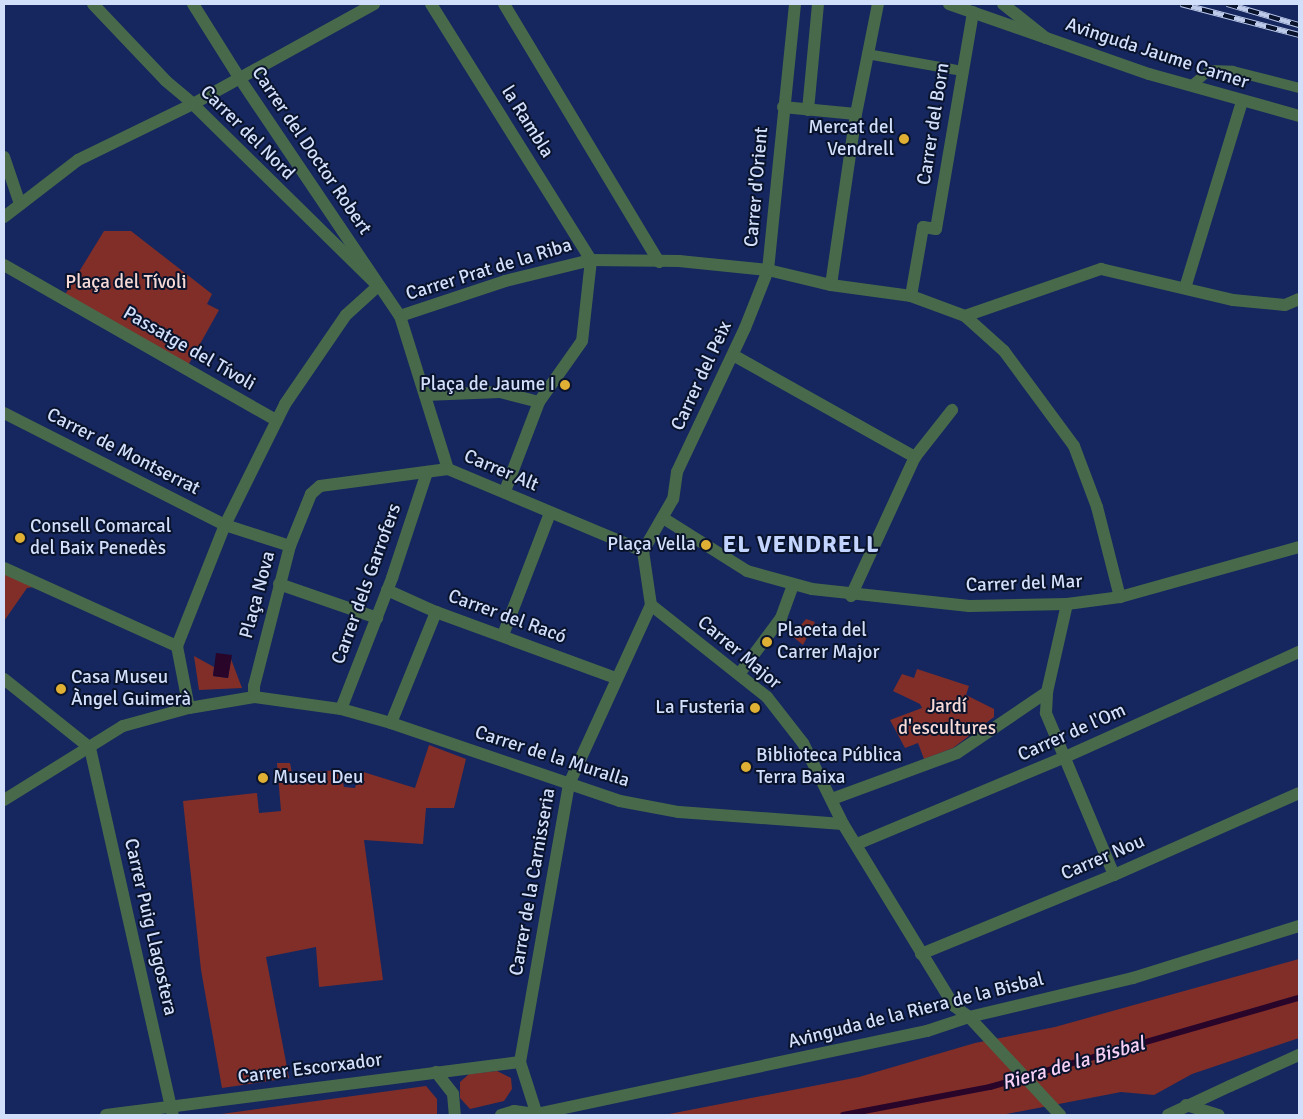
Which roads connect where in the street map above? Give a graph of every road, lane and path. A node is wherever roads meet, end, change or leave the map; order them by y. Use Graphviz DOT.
graph roads {
  1 [pos="93,4"];
  2 [pos="194,4"];
  3 [pos="430,4"];
  4 [pos="504,4"];
  5 [pos="795,4"];
  6 [pos="818,4"];
  7 [pos="878,4"];
  8 [pos="949,4"];
  9 [pos="1003,4"];
  10 [pos="367,5"];
  11 [pos="973,12"];
  12 [pos="1046,38"];
  13 [pos="867,54"];
  14 [pos="962,71"];
  15 [pos="240,79"];
  16 [pos="1192,86"];
  17 [pos="1299,88"];
  18 [pos="1242,101"];
  19 [pos="193,104"];
  20 [pos="783,107"];
  21 [pos="808,110"];
  22 [pos="856,114"];
  23 [pos="1299,116"];
  24 [pos="4,157"];
  25 [pos="20,204"];
  26 [pos="4,217"];
  27 [pos="591,260"];
  28 [pos="659,262"];
  29 [pos="4,265"];
  30 [pos="768,270"];
  31 [pos="831,285"];
  32 [pos="378,286"];
  33 [pos="1184,288"];
  34 [pos="910,296"];
  35 [pos="1299,298"];
  36 [pos="400,316"];
  37 [pos="965,316"];
  38 [pos="733,354"];
  39 [pos="425,395"];
  40 [pos="539,402"];
  41 [pos="952,410"];
  42 [pos="4,413"];
  43 [pos="277,421"];
  44 [pos="915,457"];
  45 [pos="448,470"];
  46 [pos="427,472"];
  47 [pos="506,491"];
  48 [pos="550,513"];
  49 [pos="663,518"];
  50 [pos="225,525"];
  51 [pos="290,546"];
  52 [pos="1299,547"];
  53 [pos="641,550"];
  54 [pos="4,568"];
  55 [pos="279,584"];
  56 [pos="793,585"];
  57 [pos="387,590"];
  58 [pos="851,596"];
  59 [pos="1120,597"];
  60 [pos="650,599"];
  61 [pos="1067,604"];
  62 [pos="436,612"];
  63 [pos="376,618"];
  64 [pos="503,635"];
  65 [pos="177,646"];
  66 [pos="1299,652"];
  67 [pos="740,673"];
  68 [pos="615,678"];
  69 [pos="4,679"];
  70 [pos="1047,692"];
  71 [pos="254,697"];
  72 [pos="189,708"];
  73 [pos="341,709"];
  74 [pos="391,723"];
  75 [pos="90,748"];
  76 [pos="1063,758"];
  77 [pos="568,784"];
  78 [pos="1299,793"];
  79 [pos="832,799"];
  80 [pos="4,800"];
  81 [pos="843,824"];
  82 [pos="857,844"];
  83 [pos="1114,875"];
  84 [pos="1299,926"];
  85 [pos="921,954"];
  86 [pos="968,1017"];
  87 [pos="1299,1055"];
  88 [pos="520,1062"];
  89 [pos="436,1072"];
  90 [pos="1186,1105"];
  91 [pos="172,1110"];
  92 [pos="106,1115"];
  93 [pos="455,1115"];
  94 [pos="501,1115"];
  95 [pos="537,1115"];
  96 [pos="1060,1115"];
  97 [pos="1168,1115"];
  98 [pos="1218,1115"];
  1 -- 19 [label="street, Carrer del Nord"];
  2 -- 15 [label="street, Carrer del Doctor Robert"];
  3 -- 27 [label="street, la Rambla"];
  4 -- 28 [label="street"];
  5 -- 20 [label="street, Carrer d'Orient"];
  6 -- 21 [label="street"];
  7 -- 13 [label="street"];
  8 -- 11 [label="street, Avinguda Jaume Carner"];
  9 -- 12 [label="street"];
  10 -- 15 [label="street"];
  11 -- 12 [label="street, Avinguda Jaume Carner"];
  11 -- 14 [label="street, Carrer del Born"];
  12 -- 16 [label="street, Avinguda Jaume Carner"];
  13 -- 14 [label="lane"];
  13 -- 22 [label="street"];
  14 -- 34 [label="street, Carrer del Born"];
  15 -- 19 [label="street"];
  15 -- 32 [label="street, Carrer del Doctor Robert"];
  16 -- 17 [label="lane"];
  16 -- 18 [label="street, Avinguda Jaume Carner"];
  18 -- 23 [label="street, Avinguda Jaume Carner"];
  18 -- 33 [label="street"];
  19 -- 25 [label="street"];
  19 -- 32 [label="street, Carrer del Nord"];
  20 -- 21 [label="street"];
  20 -- 30 [label="street, Carrer d'Orient"];
  21 -- 22 [label="street"];
  22 -- 31 [label="street"];
  24 -- 25 [label="street"];
  25 -- 26 [label="street"];
  27 -- 28 [label="street, Carrer Prat de la Riba"];
  27 -- 36 [label="street, Carrer Prat de la Riba"];
  27 -- 40 [label="street"];
  28 -- 30 [label="street, Carrer Prat de la Riba"];
  29 -- 43 [label="street, Passatge del Tívoli"];
  30 -- 31 [label="street, Carrer Prat de la Riba"];
  30 -- 38 [label="street, Carrer del Peix"];
  31 -- 34 [label="street, Carrer Prat de la Riba"];
  32 -- 36 [label="street, Carrer del Doctor Robert"];
  32 -- 43 [label="street"];
  33 -- 35 [label="street"];
  33 -- 37 [label="street"];
  34 -- 37 [label="street, Carrer Prat de la Riba"];
  36 -- 39 [label="street, Carrer del Doctor Robert"];
  37 -- 59 [label="street"];
  38 -- 44 [label="street"];
  38 -- 49 [label="street, Carrer del Peix"];
  39 -- 40 [label="street"];
  39 -- 45 [label="street, Carrer del Doctor Robert"];
  40 -- 47 [label="street"];
  41 -- 44 [label="street"];
  42 -- 50 [label="street, Carrer de Montserrat"];
  43 -- 50 [label="street"];
  44 -- 58 [label="street"];
  45 -- 46 [label="street, Carrer Alt"];
  45 -- 47 [label="street, Carrer Alt"];
  46 -- 51 [label="street, Carrer Alt"];
  46 -- 57 [label="street, Carrer dels Garrofers"];
  47 -- 48 [label="street, Carrer Alt"];
  48 -- 53 [label="street, Carrer Alt"];
  48 -- 64 [label="street"];
  49 -- 53 [label="street"];
  49 -- 56 [label="street, Carrer del Mar"];
  50 -- 51 [label="street, Plaça Nova"];
  50 -- 65 [label="street"];
  51 -- 55 [label="street, Plaça Nova"];
  52 -- 59 [label="street, Carrer del Mar"];
  53 -- 60 [label="street"];
  54 -- 65 [label="street"];
  55 -- 63 [label="street"];
  55 -- 71 [label="street, Plaça Nova"];
  56 -- 58 [label="street, Carrer del Mar"];
  56 -- 67 [label="street"];
  57 -- 62 [label="street, Carrer del Racó"];
  57 -- 63 [label="street, Carrer dels Garrofers"];
  58 -- 61 [label="street, Carrer del Mar"];
  59 -- 61 [label="street, Carrer del Mar"];
  60 -- 67 [label="street, Carrer Major"];
  60 -- 68 [label="street, Carrer de la Carnisseria"];
  61 -- 70 [label="street"];
  62 -- 64 [label="street, Carrer del Racó"];
  62 -- 74 [label="street"];
  63 -- 73 [label="street, Carrer dels Garrofers"];
  64 -- 68 [label="street, Carrer del Racó"];
  65 -- 72 [label="street"];
  66 -- 76 [label="street, Carrer de l'Om"];
  67 -- 79 [label="street, Carrer Major"];
  68 -- 77 [label="street, Carrer de la Carnisseria"];
  69 -- 75 [label="street"];
  70 -- 76 [label="street"];
  70 -- 79 [label="street"];
  71 -- 72 [label="street"];
  71 -- 73 [label="street, Carrer de la Muralla"];
  72 -- 75 [label="street"];
  73 -- 74 [label="street, Carrer de la Muralla"];
  74 -- 77 [label="street, Carrer de la Muralla"];
  75 -- 80 [label="street"];
  75 -- 91 [label="street, Carrer Puig Llagostera"];
  76 -- 82 [label="street, Carrer de l'Om"];
  76 -- 83 [label="street"];
  77 -- 81 [label="street, Carrer de la Muralla"];
  77 -- 88 [label="street, Carrer de la Carnisseria"];
  78 -- 83 [label="street, Carrer Nou"];
  79 -- 81 [label="street, Carrer Major"];
  81 -- 82 [label="street, Carrer Major"];
  82 -- 85 [label="street, Carrer Major"];
  83 -- 85 [label="street, Carrer Nou"];
  84 -- 86 [label="street, Avinguda de la Riera de la Bisbal"];
  85 -- 86 [label="street, Carrer Major"];
  86 -- 95 [label="street, Avinguda de la Riera de la Bisbal"];
  86 -- 96 [label="street, Carrer Major"];
  87 -- 90 [label="street"];
  88 -- 89 [label="street, Carrer Escorxador"];
  88 -- 95 [label="street"];
  89 -- 91 [label="street, Carrer Escorxador"];
  89 -- 93 [label="street"];
  90 -- 97 [label="street"];
  90 -- 98 [label="street"];
  91 -- 92 [label="street, Carrer Escorxador"];
  94 -- 95 [label="street, Avinguda de la Riera de la Bisbal"];
}
